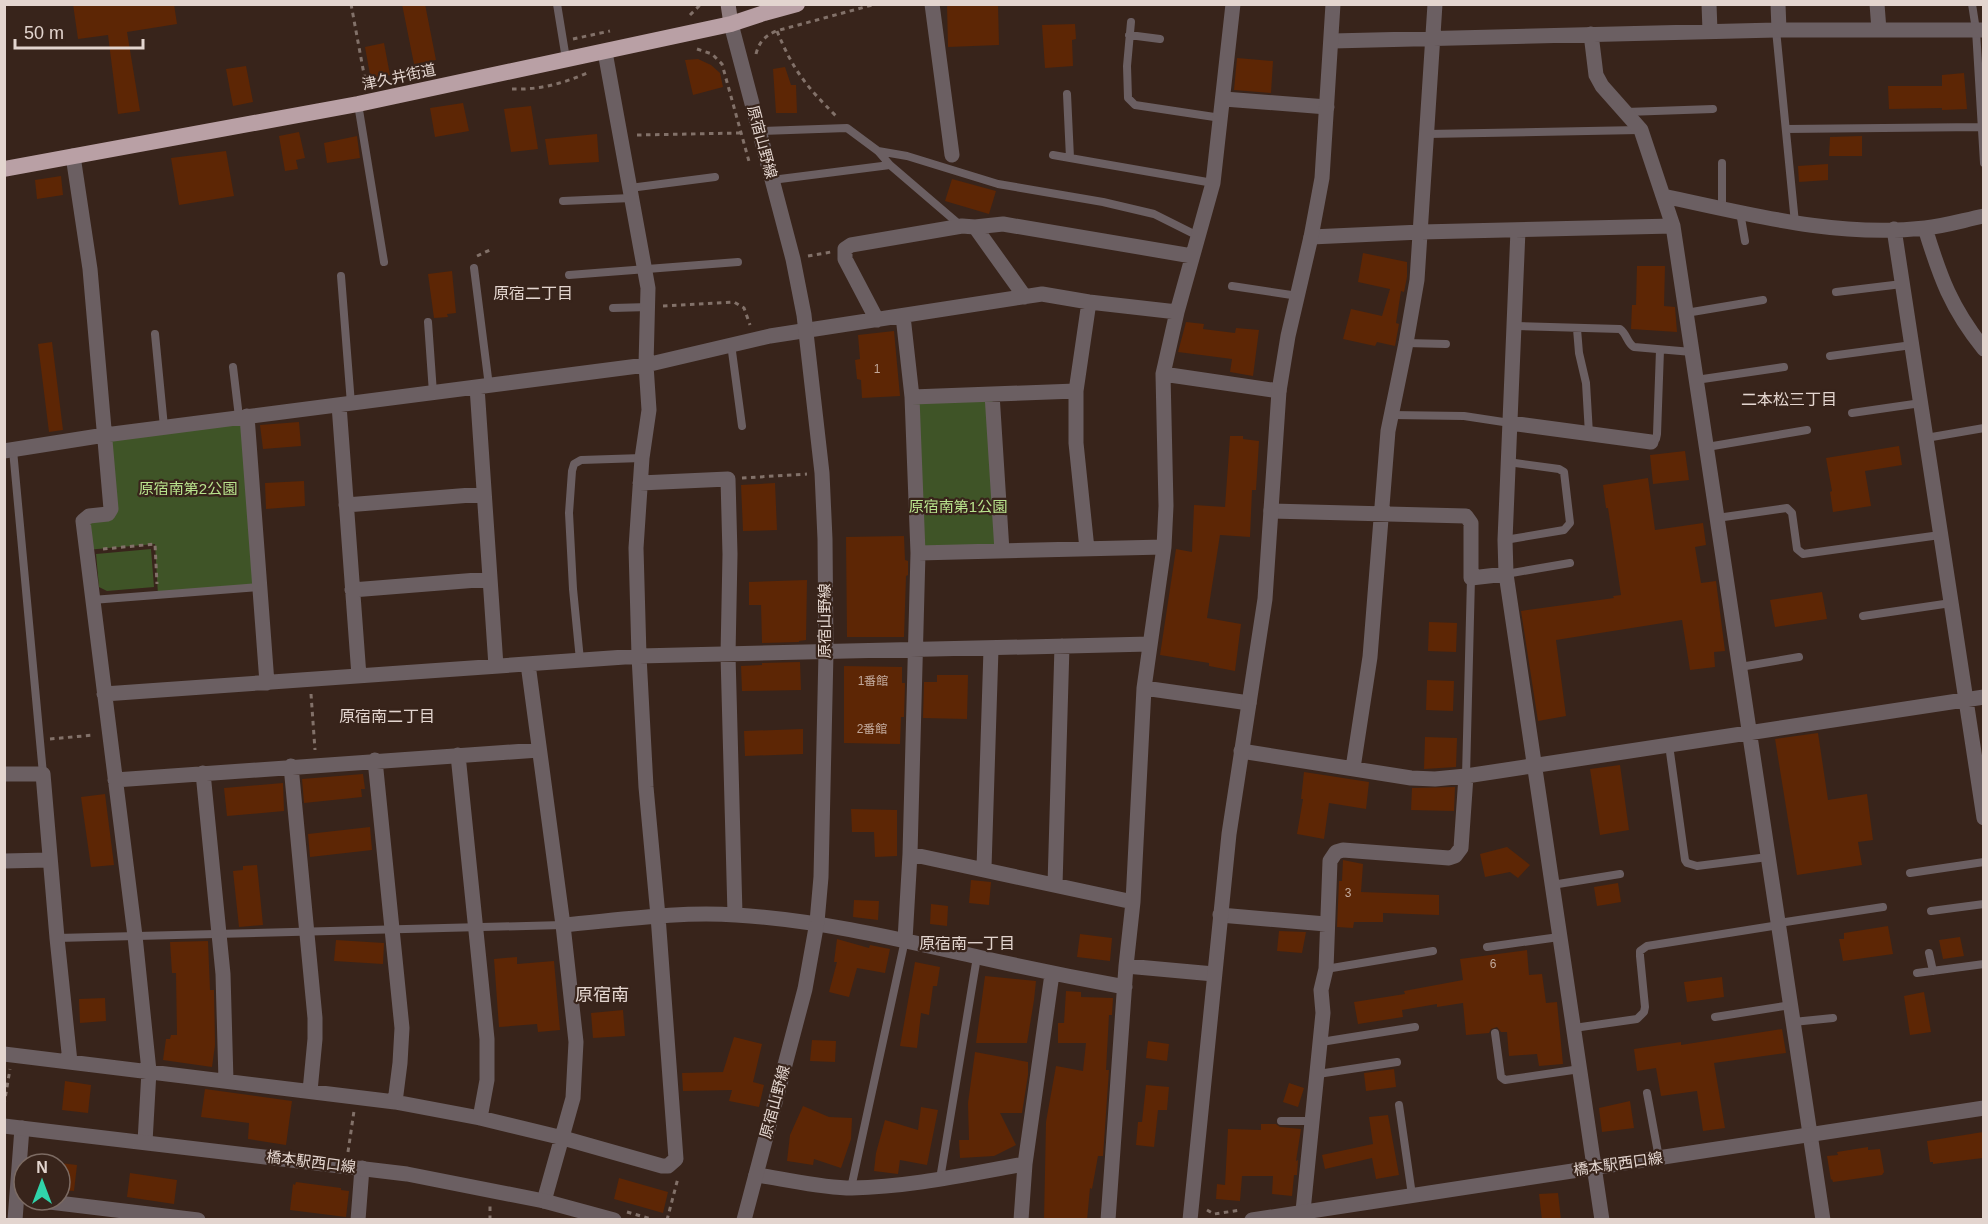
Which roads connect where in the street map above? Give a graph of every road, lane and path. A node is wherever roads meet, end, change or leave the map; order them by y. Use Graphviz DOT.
graph roads {
  1 [pos="351,4"];
  2 [pos="557,4"];
  3 [pos="701,4"];
  4 [pos="728,4"];
  5 [pos="797,4"];
  6 [pos="876,4"];
  7 [pos="932,4"];
  8 [pos="1233,4"];
  9 [pos="1333,4"];
  10 [pos="1435,4"];
  11 [pos="1709,4"];
  12 [pos="1778,4"];
  13 [pos="1876,4"];
  14 [pos="1972,4"];
  15 [pos="697,9"];
  16 [pos="1131,21"];
  17 [pos="731,24"];
  18 [pos="1777,30"];
  19 [pos="1879,30"];
  20 [pos="1980,30"];
  21 [pos="776,31"];
  22 [pos="1710,31"];
  23 [pos="1590,34"];
  24 [pos="1129,35"];
  25 [pos="1160,39"];
  26 [pos="1433,39"];
  27 [pos="1332,41"];
  28 [pos="760,44"];
  29 [pos="605,52"];
  30 [pos="707,52"];
  31 [pos="712,54"];
  32 [pos="566,60"];
  33 [pos="1067,94"];
  34 [pos="1224,99"];
  35 [pos="363,103"];
  36 [pos="1327,107"];
  37 [pos="1713,110"];
  38 [pos="1626,112"];
  39 [pos="1221,118"];
  40 [pos="1981,127"];
  41 [pos="847,128"];
  42 [pos="1786,129"];
  43 [pos="1641,130"];
  44 [pos="759,131"];
  45 [pos="741,133"];
  46 [pos="1427,135"];
  47 [pos="620,136"];
  48 [pos="878,151"];
  49 [pos="952,155"];
  50 [pos="1053,155"];
  51 [pos="73,156"];
  52 [pos="1070,158"];
  53 [pos="1722,163"];
  54 [pos="1983,163"];
  55 [pos="890,165"];
  56 [pos="4,169"];
  57 [pos="715,177"];
  58 [pos="772,180"];
  59 [pos="1213,183"];
  60 [pos="630,193"];
  61 [pos="1663,196"];
  62 [pos="564,201"];
  63 [pos="1722,208"];
  64 [pos="1740,212"];
  65 [pos="1983,216"];
  66 [pos="1795,224"];
  67 [pos="1673,226"];
  68 [pos="968,227"];
  69 [pos="1925,228"];
  70 [pos="1894,229"];
  71 [pos="1518,230"];
  72 [pos="1421,232"];
  73 [pos="1198,236"];
  74 [pos="1311,237"];
  75 [pos="1745,242"];
  76 [pos="492,249"];
  77 [pos="845,249"];
  78 [pos="1192,256"];
  79 [pos="474,257"];
  80 [pos="806,257"];
  81 [pos="384,262"];
  82 [pos="738,262"];
  83 [pos="474,268"];
  84 [pos="645,269"];
  85 [pos="569,275"];
  86 [pos="341,276"];
  87 [pos="1902,284"];
  88 [pos="1232,286"];
  89 [pos="1836,292"];
  90 [pos="1298,296"];
  91 [pos="1025,297"];
  92 [pos="1763,300"];
  93 [pos="1089,302"];
  94 [pos="649,307"];
  95 [pos="613,308"];
  96 [pos="1177,312"];
  97 [pos="1686,313"];
  98 [pos="903,316"];
  99 [pos="877,320"];
  100 [pos="428,322"];
  101 [pos="1514,326"];
  102 [pos="756,328"];
  103 [pos="1577,328"];
  104 [pos="807,331"];
  105 [pos="155,334"];
  106 [pos="1406,343"];
  107 [pos="731,345"];
  108 [pos="1446,345"];
  109 [pos="1912,345"];
  110 [pos="1983,349"];
  111 [pos="1660,350"];
  112 [pos="1692,352"];
  113 [pos="1830,356"];
  114 [pos="646,365"];
  115 [pos="233,367"];
  116 [pos="1784,367"];
  117 [pos="1163,374"];
  118 [pos="1696,380"];
  119 [pos="483,387"];
  120 [pos="1076,391"];
  121 [pos="1279,391"];
  122 [pos="433,393"];
  123 [pos="992,394"];
  124 [pos="912,397"];
  125 [pos="1921,403"];
  126 [pos="345,405"];
  127 [pos="1852,413"];
  128 [pos="1391,415"];
  129 [pos="243,417"];
  130 [pos="1510,423"];
  131 [pos="742,426"];
  132 [pos="164,427"];
  133 [pos="1983,428"];
  134 [pos="1807,430"];
  135 [pos="105,435"];
  136 [pos="1589,435"];
  137 [pos="1926,438"];
  138 [pos="1651,442"];
  139 [pos="1707,447"];
  140 [pos="9,451"];
  141 [pos="642,458"];
  142 [pos="1508,462"];
  143 [pos="810,474"];
  144 [pos="728,479"];
  145 [pos="640,483"];
  146 [pos="484,494"];
  147 [pos="346,505"];
  148 [pos="1271,511"];
  149 [pos="1380,515"];
  150 [pos="1717,518"];
  151 [pos="1940,535"];
  152 [pos="1505,540"];
  153 [pos="1164,547"];
  154 [pos="1087,549"];
  155 [pos="86,550"];
  156 [pos="1002,551"];
  157 [pos="918,553"];
  158 [pos="1570,563"];
  159 [pos="1506,574"];
  160 [pos="1471,578"];
  161 [pos="490,579"];
  162 [pos="259,587"];
  163 [pos="352,590"];
  164 [pos="158,595"];
  165 [pos="92,600"];
  166 [pos="1951,603"];
  167 [pos="1863,616"];
  168 [pos="1150,644"];
  169 [pos="1062,646"];
  170 [pos="991,649"];
  171 [pos="914,651"];
  172 [pos="826,652"];
  173 [pos="729,655"];
  174 [pos="639,656"];
  175 [pos="1799,657"];
  176 [pos="579,660"];
  177 [pos="528,664"];
  178 [pos="496,666"];
  179 [pos="1740,668"];
  180 [pos="359,676"];
  181 [pos="310,680"];
  182 [pos="267,683"];
  183 [pos="1144,688"];
  184 [pos="104,694"];
  185 [pos="1983,697"];
  186 [pos="1965,700"];
  187 [pos="1249,703"];
  188 [pos="1750,733"];
  189 [pos="109,734"];
  190 [pos="39,740"];
  191 [pos="1669,745"];
  192 [pos="539,750"];
  193 [pos="1241,751"];
  194 [pos="458,755"];
  195 [pos="375,760"];
  196 [pos="316,764"];
  197 [pos="291,766"];
  198 [pos="1533,766"];
  199 [pos="1353,768"];
  200 [pos="203,773"];
  201 [pos="4,774"];
  202 [pos="43,774"];
  203 [pos="1466,776"];
  204 [pos="115,780"];
  205 [pos="1983,818"];
  206 [pos="910,854"];
  207 [pos="1768,857"];
  208 [pos="49,860"];
  209 [pos="4,861"];
  210 [pos="1983,862"];
  211 [pos="984,868"];
  212 [pos="1910,873"];
  213 [pos="1620,874"];
  214 [pos="1055,885"];
  215 [pos="1552,885"];
  216 [pos="1133,903"];
  217 [pos="1983,904"];
  218 [pos="1883,907"];
  219 [pos="1931,911"];
  220 [pos="735,914"];
  221 [pos="1220,915"];
  222 [pos="658,916"];
  223 [pos="817,922"];
  224 [pos="1326,924"];
  225 [pos="1779,924"];
  226 [pos="564,925"];
  227 [pos="477,926"];
  228 [pos="392,929"];
  229 [pos="306,931"];
  230 [pos="219,933"];
  231 [pos="135,936"];
  232 [pos="1559,937"];
  233 [pos="57,938"];
  234 [pos="905,940"];
  235 [pos="1487,947"];
  236 [pos="1433,951"];
  237 [pos="1929,953"];
  238 [pos="977,957"];
  239 [pos="1983,964"];
  240 [pos="1126,966"];
  241 [pos="1326,969"];
  242 [pos="1933,971"];
  243 [pos="1917,973"];
  244 [pos="1052,974"];
  245 [pos="1214,974"];
  246 [pos="1125,987"];
  247 [pos="1791,1005"];
  248 [pos="1715,1017"];
  249 [pos="1833,1018"];
  250 [pos="1793,1022"];
  251 [pos="1415,1027"];
  252 [pos="1574,1028"];
  253 [pos="1496,1033"];
  254 [pos="1321,1042"];
  255 [pos="8,1055"];
  256 [pos="70,1062"];
  257 [pos="1397,1062"];
  258 [pos="1580,1069"];
  259 [pos="149,1071"];
  260 [pos="1318,1074"];
  261 [pos="226,1081"];
  262 [pos="310,1090"];
  263 [pos="1647,1093"];
  264 [pos="356,1098"];
  265 [pos="395,1102"];
  266 [pos="1399,1104"];
  267 [pos="4,1105"];
  268 [pos="1983,1108"];
  269 [pos="480,1118"];
  270 [pos="1281,1121"];
  271 [pos="1313,1121"];
  272 [pos="4,1126"];
  273 [pos="21,1128"];
  274 [pos="1810,1135"];
  275 [pos="562,1138"];
  276 [pos="145,1142"];
  277 [pos="19,1152"];
  278 [pos="348,1157"];
  279 [pos="1659,1158"];
  280 [pos="1025,1164"];
  281 [pos="362,1168"];
  282 [pos="1594,1168"];
  283 [pos="756,1174"];
  284 [pos="678,1177"];
  285 [pos="940,1179"];
  286 [pos="851,1188"];
  287 [pos="1412,1195"];
  288 [pos="490,1200"];
  289 [pos="544,1201"];
  290 [pos="72,1208"];
  291 [pos="1304,1211"];
  292 [pos="171,1218"];
  293 [pos="1276,1218"];
  294 [pos="198,1220"];
  295 [pos="358,1220"];
  296 [pos="490,1220"];
  297 [pos="614,1220"];
  298 [pos="667,1220"];
  299 [pos="744,1220"];
  300 [pos="1021,1220"];
  301 [pos="1108,1220"];
  302 [pos="1190,1220"];
  303 [pos="1252,1220"];
  304 [pos="1602,1220"];
  305 [pos="1823,1220"];
  1 -- 35 [label="path"];
  2 -- 32 [label="lane"];
  3 -- 15 [label="path"];
  4 -- 17 [label="main road"];
  5 -- 17 [label="highway, 津久井街道"];
  6 -- 21 [label="path"];
  7 -- 49 [label="street"];
  8 -- 34 [label="street"];
  9 -- 27 [label="street"];
  10 -- 26 [label="street"];
  11 -- 22 [label="street"];
  12 -- 18 [label="street"];
  13 -- 19 [label="street"];
  14 -- 20 [label="lane"];
  16 -- 24 [label="lane"];
  17 -- 29 [label="highway, 津久井街道"];
  17 -- 44 [label="street, 原宿山野線"];
  18 -- 19 [label="street"];
  18 -- 22 [label="street"];
  18 -- 42 [label="lane"];
  19 -- 20 [label="street"];
  20 -- 40 [label="lane"];
  21 -- 28 [label="path"];
  21 -- 41 [label="path"];
  22 -- 23 [label="street"];
  23 -- 26 [label="street"];
  23 -- 38 [label="street"];
  24 -- 25 [label="lane"];
  24 -- 39 [label="lane"];
  26 -- 27 [label="street"];
  26 -- 46 [label="street"];
  27 -- 36 [label="street"];
  29 -- 32 [label="highway, 津久井街道"];
  29 -- 47 [label="street"];
  30 -- 31 [label="path"];
  32 -- 35 [label="highway, 津久井街道"];
  33 -- 52 [label="lane"];
  34 -- 36 [label="street"];
  34 -- 39 [label="street"];
  35 -- 51 [label="highway, 津久井街道"];
  35 -- 81 [label="lane"];
  36 -- 74 [label="street"];
  37 -- 38 [label="lane"];
  38 -- 43 [label="street"];
  39 -- 59 [label="street"];
  40 -- 42 [label="lane"];
  40 -- 54 [label="lane"];
  41 -- 44 [label="lane"];
  41 -- 48 [label="lane"];
  42 -- 66 [label="lane"];
  43 -- 46 [label="lane"];
  43 -- 61 [label="street"];
  44 -- 58 [label="street, 原宿山野線"];
  45 -- 47 [label="path"];
  46 -- 72 [label="street"];
  47 -- 60 [label="street"];
  48 -- 55 [label="lane"];
  48 -- 73 [label="lane"];
  50 -- 52 [label="lane"];
  51 -- 56 [label="highway, 津久井街道"];
  51 -- 135 [label="street"];
  52 -- 59 [label="lane"];
  53 -- 63 [label="lane"];
  55 -- 58 [label="lane"];
  55 -- 68 [label="lane"];
  57 -- 60 [label="lane"];
  58 -- 104 [label="street, 原宿山野線"];
  59 -- 73 [label="street"];
  60 -- 62 [label="lane"];
  60 -- 84 [label="street"];
  61 -- 63 [label="street"];
  61 -- 67 [label="street"];
  63 -- 64 [label="street"];
  64 -- 66 [label="street"];
  64 -- 75 [label="lane"];
  65 -- 69 [label="street"];
  66 -- 70 [label="street"];
  67 -- 71 [label="street"];
  67 -- 97 [label="street"];
  68 -- 77 [label="street"];
  68 -- 78 [label="street"];
  68 -- 91 [label="street"];
  69 -- 70 [label="street"];
  69 -- 110 [label="street"];
  70 -- 87 [label="street"];
  71 -- 72 [label="street"];
  71 -- 101 [label="street"];
  72 -- 74 [label="street"];
  72 -- 106 [label="street"];
  73 -- 78 [label="street"];
  74 -- 90 [label="street"];
  76 -- 79 [label="path"];
  77 -- 80 [label="path"];
  77 -- 99 [label="street"];
  78 -- 96 [label="street"];
  82 -- 84 [label="lane"];
  83 -- 119 [label="lane"];
  84 -- 85 [label="lane"];
  84 -- 94 [label="street"];
  86 -- 126 [label="lane"];
  87 -- 89 [label="lane"];
  87 -- 109 [label="street"];
  88 -- 90 [label="lane"];
  90 -- 121 [label="street"];
  91 -- 93 [label="street"];
  91 -- 98 [label="street"];
  92 -- 97 [label="lane"];
  93 -- 96 [label="street"];
  93 -- 120 [label="street"];
  94 -- 95 [label="lane"];
  94 -- 102 [label="path"];
  94 -- 114 [label="street"];
  96 -- 117 [label="street"];
  97 -- 112 [label="street"];
  98 -- 99 [label="street"];
  98 -- 124 [label="street"];
  99 -- 104 [label="street"];
  100 -- 122 [label="lane"];
  101 -- 103 [label="lane"];
  101 -- 130 [label="street"];
  103 -- 111 [label="lane"];
  103 -- 136 [label="lane"];
  104 -- 107 [label="street"];
  104 -- 172 [label="street, 原宿山野線"];
  105 -- 132 [label="lane"];
  106 -- 108 [label="lane"];
  106 -- 128 [label="street"];
  107 -- 114 [label="street"];
  107 -- 131 [label="lane"];
  109 -- 113 [label="lane"];
  109 -- 125 [label="street"];
  111 -- 112 [label="lane"];
  111 -- 138 [label="lane"];
  112 -- 118 [label="street"];
  114 -- 119 [label="street"];
  114 -- 141 [label="street"];
  115 -- 129 [label="lane"];
  116 -- 118 [label="lane"];
  117 -- 121 [label="street"];
  117 -- 153 [label="street"];
  118 -- 139 [label="street"];
  119 -- 122 [label="street"];
  119 -- 146 [label="street"];
  120 -- 123 [label="street"];
  120 -- 154 [label="street"];
  121 -- 148 [label="street"];
  122 -- 126 [label="street"];
  123 -- 124 [label="street"];
  123 -- 156 [label="street"];
  124 -- 157 [label="street"];
  125 -- 127 [label="lane"];
  125 -- 137 [label="street"];
  126 -- 129 [label="street"];
  126 -- 147 [label="street"];
  128 -- 130 [label="lane"];
  128 -- 149 [label="street"];
  129 -- 132 [label="street"];
  129 -- 162 [label="street"];
  130 -- 136 [label="street"];
  130 -- 142 [label="street"];
  132 -- 135 [label="street"];
  133 -- 137 [label="lane"];
  134 -- 139 [label="lane"];
  135 -- 140 [label="street"];
  135 -- 155 [label="street"];
  136 -- 138 [label="street"];
  137 -- 151 [label="street"];
  139 -- 150 [label="street"];
  140 -- 190 [label="lane"];
  141 -- 145 [label="street"];
  141 -- 176 [label="lane"];
  142 -- 152 [label="street"];
  142 -- 152 [label="lane"];
  143 -- 144 [label="path"];
  144 -- 145 [label="street"];
  144 -- 173 [label="street"];
  145 -- 174 [label="street"];
  146 -- 147 [label="street"];
  146 -- 161 [label="street"];
  147 -- 163 [label="street"];
  148 -- 149 [label="street"];
  148 -- 187 [label="street"];
  149 -- 160 [label="street"];
  149 -- 199 [label="street"];
  150 -- 151 [label="lane"];
  150 -- 179 [label="street"];
  151 -- 166 [label="street"];
  152 -- 159 [label="street"];
  153 -- 154 [label="street"];
  153 -- 168 [label="street"];
  154 -- 156 [label="street"];
  155 -- 164 [label="path"];
  155 -- 165 [label="street"];
  156 -- 157 [label="street"];
  157 -- 171 [label="street"];
  158 -- 159 [label="lane"];
  159 -- 160 [label="street"];
  159 -- 198 [label="street"];
  160 -- 203 [label="lane"];
  161 -- 163 [label="street"];
  161 -- 178 [label="street"];
  162 -- 164 [label="lane"];
  162 -- 182 [label="street"];
  163 -- 180 [label="street"];
  164 -- 165 [label="lane"];
  165 -- 184 [label="street"];
  166 -- 167 [label="lane"];
  166 -- 186 [label="street"];
  168 -- 169 [label="street"];
  168 -- 183 [label="street"];
  169 -- 170 [label="street"];
  169 -- 214 [label="street"];
  170 -- 171 [label="street"];
  170 -- 211 [label="street"];
  171 -- 172 [label="street"];
  171 -- 206 [label="street"];
  172 -- 173 [label="street"];
  172 -- 223 [label="street, 原宿山野線"];
  173 -- 174 [label="street"];
  173 -- 220 [label="street"];
  174 -- 176 [label="street"];
  174 -- 222 [label="street"];
  175 -- 179 [label="lane"];
  176 -- 177 [label="street"];
  177 -- 178 [label="street"];
  177 -- 192 [label="street"];
  178 -- 180 [label="street"];
  179 -- 188 [label="street"];
  180 -- 181 [label="street"];
  181 -- 182 [label="street"];
  181 -- 196 [label="path"];
  182 -- 184 [label="street"];
  183 -- 187 [label="street"];
  183 -- 216 [label="street"];
  184 -- 189 [label="street"];
  185 -- 186 [label="street"];
  186 -- 188 [label="street"];
  186 -- 205 [label="street"];
  187 -- 193 [label="street"];
  188 -- 191 [label="street"];
  188 -- 207 [label="street"];
  189 -- 190 [label="path"];
  189 -- 204 [label="street"];
  190 -- 202 [label="lane"];
  191 -- 198 [label="street"];
  191 -- 207 [label="lane"];
  192 -- 194 [label="street"];
  192 -- 226 [label="street"];
  193 -- 199 [label="street"];
  193 -- 221 [label="street"];
  194 -- 195 [label="street"];
  194 -- 227 [label="street"];
  195 -- 196 [label="street"];
  195 -- 228 [label="street"];
  196 -- 197 [label="street"];
  197 -- 200 [label="street"];
  197 -- 229 [label="street"];
  198 -- 203 [label="street"];
  198 -- 215 [label="street"];
  199 -- 203 [label="street"];
  200 -- 204 [label="street"];
  200 -- 230 [label="street"];
  201 -- 202 [label="street"];
  202 -- 208 [label="street"];
  203 -- 224 [label="street"];
  204 -- 231 [label="street"];
  206 -- 211 [label="street"];
  206 -- 234 [label="street"];
  207 -- 225 [label="street"];
  208 -- 209 [label="street"];
  208 -- 233 [label="street"];
  210 -- 212 [label="lane"];
  211 -- 214 [label="street"];
  213 -- 215 [label="lane"];
  214 -- 216 [label="street"];
  215 -- 232 [label="street"];
  216 -- 240 [label="street"];
  217 -- 219 [label="lane"];
  218 -- 225 [label="lane"];
  220 -- 222 [label="street"];
  220 -- 223 [label="street"];
  221 -- 224 [label="street"];
  221 -- 245 [label="street"];
  222 -- 226 [label="street"];
  222 -- 275 [label="street"];
  223 -- 234 [label="street"];
  223 -- 283 [label="street, 原宿山野線"];
  224 -- 241 [label="street"];
  225 -- 247 [label="street"];
  225 -- 252 [label="lane"];
  226 -- 227 [label="lane"];
  226 -- 275 [label="street"];
  227 -- 228 [label="lane"];
  227 -- 269 [label="street"];
  228 -- 229 [label="lane"];
  228 -- 265 [label="street"];
  229 -- 230 [label="lane"];
  229 -- 262 [label="street"];
  230 -- 231 [label="lane"];
  230 -- 261 [label="street"];
  231 -- 233 [label="lane"];
  231 -- 259 [label="street"];
  232 -- 235 [label="lane"];
  232 -- 252 [label="street"];
  233 -- 256 [label="street"];
  234 -- 238 [label="street"];
  234 -- 286 [label="lane"];
  236 -- 241 [label="lane"];
  237 -- 242 [label="lane"];
  238 -- 244 [label="street"];
  238 -- 285 [label="lane"];
  239 -- 242 [label="lane"];
  240 -- 245 [label="street"];
  240 -- 246 [label="street"];
  241 -- 254 [label="street"];
  242 -- 243 [label="lane"];
  244 -- 246 [label="street"];
  244 -- 280 [label="street"];
  245 -- 302 [label="street"];
  246 -- 301 [label="street"];
  247 -- 248 [label="lane"];
  247 -- 250 [label="street"];
  249 -- 250 [label="lane"];
  250 -- 274 [label="street"];
  251 -- 254 [label="lane"];
  252 -- 258 [label="street"];
  253 -- 258 [label="lane"];
  254 -- 260 [label="street"];
  255 -- 256 [label="street"];
  255 -- 267 [label="path"];
  256 -- 259 [label="street"];
  257 -- 260 [label="lane"];
  258 -- 282 [label="street"];
  259 -- 261 [label="street"];
  259 -- 276 [label="street"];
  260 -- 271 [label="street"];
  261 -- 262 [label="street"];
  262 -- 264 [label="street"];
  263 -- 279 [label="lane"];
  264 -- 265 [label="street"];
  264 -- 278 [label="path"];
  265 -- 269 [label="street"];
  266 -- 287 [label="lane"];
  268 -- 274 [label="street, 橋本駅西口線"];
  269 -- 275 [label="street"];
  270 -- 271 [label="lane"];
  271 -- 291 [label="street"];
  272 -- 273 [label="street, 橋本駅西口線"];
  273 -- 276 [label="street, 橋本駅西口線"];
  273 -- 277 [label="street"];
  274 -- 279 [label="street, 橋本駅西口線"];
  274 -- 305 [label="street"];
  275 -- 289 [label="street"];
  276 -- 281 [label="street, 橋本駅西口線"];
  279 -- 282 [label="street, 橋本駅西口線"];
  280 -- 285 [label="street"];
  280 -- 300 [label="street"];
  281 -- 289 [label="street, 橋本駅西口線"];
  281 -- 295 [label="street"];
  282 -- 287 [label="street, 橋本駅西口線"];
  282 -- 304 [label="street"];
  283 -- 286 [label="street"];
  283 -- 299 [label="street, 原宿山野線"];
  284 -- 298 [label="path"];
  285 -- 286 [label="street"];
  287 -- 291 [label="street, 橋本駅西口線"];
  288 -- 296 [label="path"];
  289 -- 297 [label="street, 橋本駅西口線"];
  290 -- 292 [label="street"];
  291 -- 293 [label="street, 橋本駅西口線"];
  292 -- 294 [label="street"];
  293 -- 303 [label="street, 橋本駅西口線"];
}
